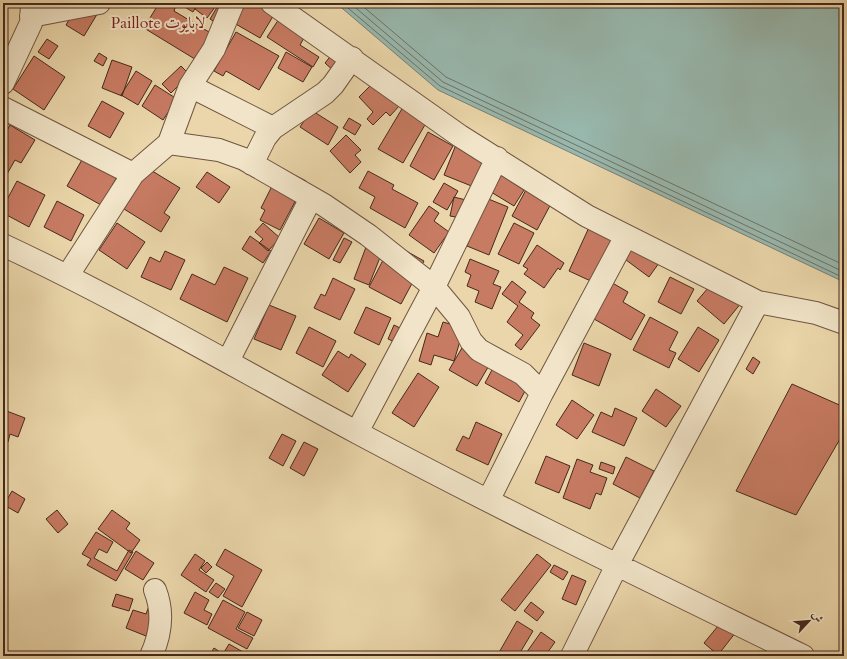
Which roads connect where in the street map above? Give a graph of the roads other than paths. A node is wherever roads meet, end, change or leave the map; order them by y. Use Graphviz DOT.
graph roads {
  1 [pos="99,3"];
  2 [pos="233,3"];
  3 [pos="272,3"];
  4 [pos="32,10"];
  5 [pos="352,58"];
  6 [pos="3,84"];
  7 [pos="190,86"];
  8 [pos="3,108"];
  9 [pos="273,128"];
  10 [pos="169,143"];
  11 [pos="496,158"];
  12 [pos="252,164"];
  13 [pos="133,174"];
  14 [pos="311,198"];
  15 [pos="626,236"];
  16 [pos="3,245"];
  17 [pos="68,275"];
  18 [pos="434,286"];
  19 [pos="758,302"];
  20 [pos="844,323"];
  21 [pos="228,361"];
  22 [pos="542,393"];
  23 [pos="357,432"];
  24 [pos="489,500"];
  25 [pos="616,565"];
  26 [pos="154,590"];
  27 [pos="151,656"];
  28 [pos="572,656"];
  29 [pos="803,656"];
  1 -- 4 [label="street"];
  2 -- 7 [label="street"];
  3 -- 5 [label="street"];
  4 -- 6 [label="street"];
  5 -- 9 [label="street"];
  5 -- 11 [label="street"];
  7 -- 9 [label="street"];
  7 -- 10 [label="street"];
  8 -- 13 [label="street"];
  9 -- 12 [label="street"];
  10 -- 12 [label="street"];
  10 -- 13 [label="street"];
  11 -- 15 [label="street"];
  11 -- 18 [label="street"];
  12 -- 14 [label="street"];
  13 -- 17 [label="street"];
  14 -- 18 [label="street"];
  14 -- 21 [label="street"];
  15 -- 19 [label="street"];
  15 -- 22 [label="street"];
  16 -- 17 [label="street"];
  17 -- 21 [label="street"];
  18 -- 22 [label="street"];
  18 -- 23 [label="street"];
  19 -- 20 [label="street"];
  19 -- 25 [label="street"];
  21 -- 23 [label="street"];
  22 -- 24 [label="street"];
  23 -- 24 [label="street"];
  24 -- 25 [label="street"];
  25 -- 28 [label="street"];
  25 -- 29 [label="street"];
  26 -- 27 [label="street"];
}
